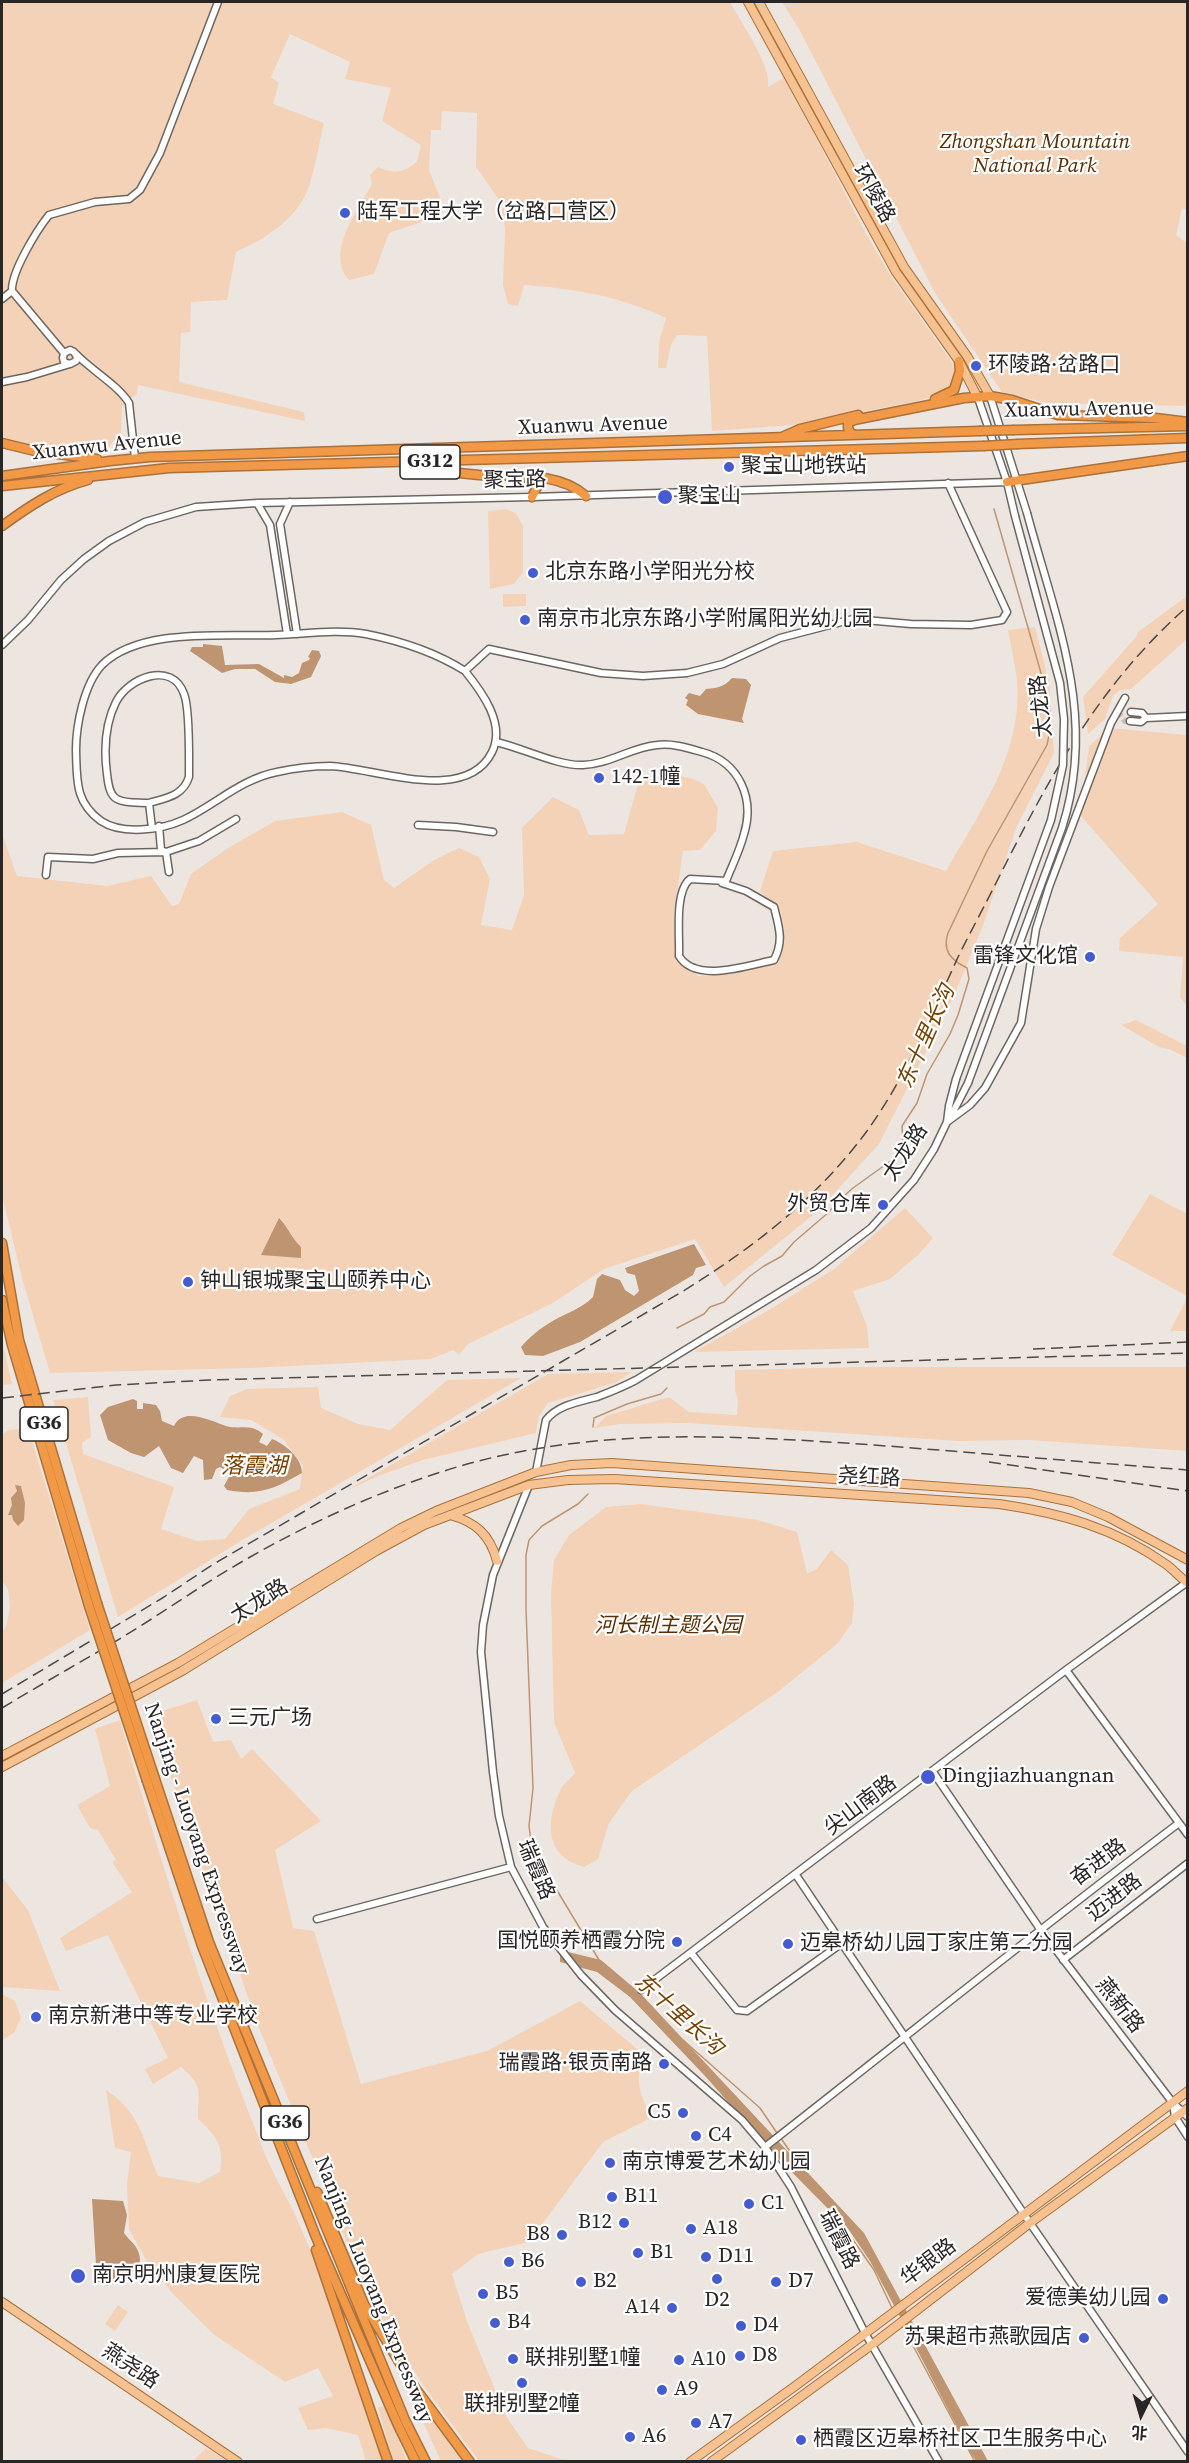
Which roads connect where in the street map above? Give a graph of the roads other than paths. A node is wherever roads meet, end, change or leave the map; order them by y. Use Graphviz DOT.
graph roads {
  1 [pos="218,2"];
  2 [pos="748,2"];
  3 [pos="759,2"];
  4 [pos="12,291"];
  5 [pos="2,299"];
  6 [pos="76,353"];
  7 [pos="64,354"];
  8 [pos="959,361"];
  9 [pos="71,364"];
  10 [pos="88,367"];
  11 [pos="57,369"];
  12 [pos="2,382"];
  13 [pos="990,396"];
  14 [pos="978,398"];
  15 [pos="1188,422"];
  16 [pos="1188,426"];
  17 [pos="856,435"];
  18 [pos="781,438"];
  19 [pos="1188,438"];
  20 [pos="2,443"];
  21 [pos="1188,456"];
  22 [pos="135,458"];
  23 [pos="110,460"];
  24 [pos="396,463"];
  25 [pos="126,471"];
  26 [pos="2,476"];
  27 [pos="524,477"];
  28 [pos="1018,481"];
  29 [pos="1007,482"];
  30 [pos="948,483"];
  31 [pos="2,486"];
  32 [pos="586,496"];
  33 [pos="532,497"];
  34 [pos="257,502"];
  35 [pos="290,502"];
  36 [pos="2,526"];
  37 [pos="297,633"];
  38 [pos="287,634"];
  39 [pos="2,645"];
  40 [pos="465,671"];
  41 [pos="1125,698"];
  42 [pos="1131,712"];
  43 [pos="1188,716"];
  44 [pos="1146,718"];
  45 [pos="1130,721"];
  46 [pos="496,742"];
  47 [pos="149,803"];
  48 [pos="236,819"];
  49 [pos="418,825"];
  50 [pos="156,827"];
  51 [pos="494,832"];
  52 [pos="166,852"];
  53 [pos="169,872"];
  54 [pos="46,875"];
  55 [pos="722,883"];
  56 [pos="947,1122"];
  57 [pos="2,1243"];
  58 [pos="2,1300"];
  59 [pos="536,1472"];
  60 [pos="529,1485"];
  61 [pos="449,1515"];
  62 [pos="1188,1560"];
  63 [pos="497,1561"];
  64 [pos="1187,1583"];
  65 [pos="93,1605"];
  66 [pos="1066,1670"];
  67 [pos="2,1756"];
  68 [pos="2,1767"];
  69 [pos="933,1772"];
  70 [pos="151,1780"];
  71 [pos="1179,1823"];
  72 [pos="1188,1836"];
  73 [pos="1188,1863"];
  74 [pos="511,1867"];
  75 [pos="796,1875"];
  76 [pos="317,1919"];
  77 [pos="1040,1929"];
  78 [pos="842,1943"];
  79 [pos="691,1953"];
  80 [pos="1063,1960"];
  81 [pos="641,1990"];
  82 [pos="905,2038"];
  83 [pos="1188,2091"];
  84 [pos="1173,2103"];
  85 [pos="1186,2112"];
  86 [pos="1175,2118"];
  87 [pos="289,2133"];
  88 [pos="1188,2137"];
  89 [pos="765,2147"];
  90 [pos="298,2192"];
  91 [pos="1024,2214"];
  92 [pos="1030,2223"];
  93 [pos="2,2302"];
  94 [pos="865,2333"];
  95 [pos="873,2344"];
  96 [pos="1188,2452"];
  97 [pos="238,2462"];
  98 [pos="388,2462"];
  99 [pos="416,2462"];
  100 [pos="426,2462"];
  101 [pos="470,2462"];
  102 [pos="690,2462"];
  103 [pos="711,2462"];
  104 [pos="939,2462"];
  1 -- 4 [label="street"];
  2 -- 8 [label="main road, 环陵路"];
  3 -- 13 [label="main road, 环陵路"];
  4 -- 5 [label="street"];
  4 -- 7 [label="street"];
  6 -- 7 [label="street"];
  6 -- 9 [label="street"];
  6 -- 10 [label="street"];
  7 -- 9 [label="street"];
  7 -- 11 [label="street"];
  8 -- 14 [label="main road, 环陵路"];
  8 -- 18 [label="highway"];
  9 -- 10 [label="street"];
  9 -- 11 [label="street"];
  10 -- 22 [label="street"];
  11 -- 12 [label="street"];
  13 -- 14 [label="highway"];
  13 -- 15 [label="highway"];
  13 -- 28 [label="street"];
  14 -- 17 [label="highway"];
  14 -- 29 [label="street, 太龙路"];
  16 -- 17 [label="highway, Xuanwu Avenue, bridge"];
  17 -- 18 [label="highway, Xuanwu Avenue / G312"];
  18 -- 22 [label="highway, Xuanwu Avenue / G312"];
  19 -- 24 [label="highway, Xuanwu Avenue / G312, bridge"];
  20 -- 23 [label="highway"];
  21 -- 28 [label="highway"];
  22 -- 23 [label="highway, Xuanwu Avenue / G312"];
  23 -- 26 [label="highway, Xuanwu Avenue / G312"];
  24 -- 25 [label="highway, Xuanwu Avenue / G312"];
  24 -- 27 [label="highway"];
  25 -- 31 [label="highway, Xuanwu Avenue / G312"];
  25 -- 36 [label="highway"];
  27 -- 32 [label="highway"];
  27 -- 33 [label="highway"];
  28 -- 29 [label="highway"];
  28 -- 56 [label="street, bridge"];
  29 -- 30 [label="street, 聚宝路"];
  29 -- 56 [label="street, 太龙路, bridge"];
  30 -- 32 [label="street, 聚宝路"];
  30 -- 40 [label="street"];
  32 -- 33 [label="street, 聚宝路"];
  33 -- 35 [label="street, 聚宝路"];
  34 -- 35 [label="street, 聚宝路"];
  34 -- 38 [label="street"];
  34 -- 39 [label="street, 聚宝路"];
  35 -- 37 [label="street"];
  37 -- 38 [label="street"];
  37 -- 40 [label="street"];
  38 -- 50 [label="street"];
  40 -- 46 [label="street"];
  41 -- 56 [label="street"];
  42 -- 44 [label="street"];
  43 -- 44 [label="street"];
  44 -- 45 [label="street"];
  46 -- 50 [label="street"];
  46 -- 55 [label="street"];
  47 -- 47 [label="street"];
  47 -- 50 [label="street"];
  48 -- 52 [label="street"];
  49 -- 51 [label="street"];
  50 -- 52 [label="street"];
  52 -- 53 [label="street"];
  52 -- 54 [label="street"];
  55 -- 55 [label="street"];
  56 -- 59 [label="street, 太龙路"];
  57 -- 65 [label="highway, Nanjing - Luoyang Expressway / G36"];
  58 -- 65 [label="highway, Nanjing - Luoyang Expressway / G36"];
  59 -- 60 [label="main road, 太龙路"];
  59 -- 62 [label="main road, 尧红路"];
  59 -- 67 [label="main road, 太龙路"];
  60 -- 61 [label="main road, 太龙路"];
  60 -- 63 [label="street, 瑞霞路"];
  60 -- 64 [label="main road, 尧红路"];
  61 -- 63 [label="main road"];
  61 -- 68 [label="main road, 太龙路"];
  63 -- 74 [label="street, 瑞霞路"];
  64 -- 66 [label="street, 尖山南路"];
  65 -- 70 [label="highway, Nanjing - Luoyang Expressway / G36, bridge"];
  66 -- 69 [label="street, 尖山南路"];
  66 -- 71 [label="street"];
  69 -- 75 [label="street, 尖山南路"];
  69 -- 77 [label="street, 燕新路"];
  70 -- 87 [label="highway, Nanjing - Luoyang Expressway / G36"];
  70 -- 90 [label="highway, Nanjing - Luoyang Expressway / G36"];
  71 -- 72 [label="street"];
  71 -- 77 [label="street, 奋进路"];
  73 -- 80 [label="street, 迈进路"];
  74 -- 76 [label="street"];
  74 -- 89 [label="street, 瑞霞路"];
  75 -- 78 [label="street"];
  75 -- 79 [label="street, 尖山南路"];
  77 -- 80 [label="street, 燕新路"];
  77 -- 82 [label="street, 奋进路"];
  78 -- 79 [label="street"];
  78 -- 82 [label="street"];
  79 -- 81 [label="street, 尖山南路"];
  80 -- 84 [label="street, 燕新路"];
  82 -- 89 [label="street, 奋进路"];
  82 -- 91 [label="street"];
  83 -- 84 [label="main road, 华银路"];
  84 -- 85 [label="street, 燕新路"];
  84 -- 86 [label="street, 燕新路"];
  84 -- 91 [label="main road, 华银路"];
  85 -- 86 [label="main road, 华银路"];
  86 -- 88 [label="street, 燕新路"];
  86 -- 92 [label="main road, 华银路"];
  87 -- 100 [label="highway, Nanjing - Luoyang Expressway / G36"];
  87 -- 101 [label="highway"];
  89 -- 94 [label="street, 瑞霞路"];
  90 -- 98 [label="highway"];
  90 -- 99 [label="highway, Nanjing - Luoyang Expressway / G36"];
  91 -- 92 [label="street"];
  91 -- 94 [label="main road, 华银路"];
  92 -- 95 [label="main road, 华银路"];
  92 -- 96 [label="street"];
  93 -- 97 [label="main road, 燕尧路"];
  94 -- 95 [label="street, 瑞霞路"];
  94 -- 102 [label="main road, 华银路"];
  95 -- 103 [label="main road, 华银路"];
  95 -- 104 [label="street, 瑞霞路"];
}
